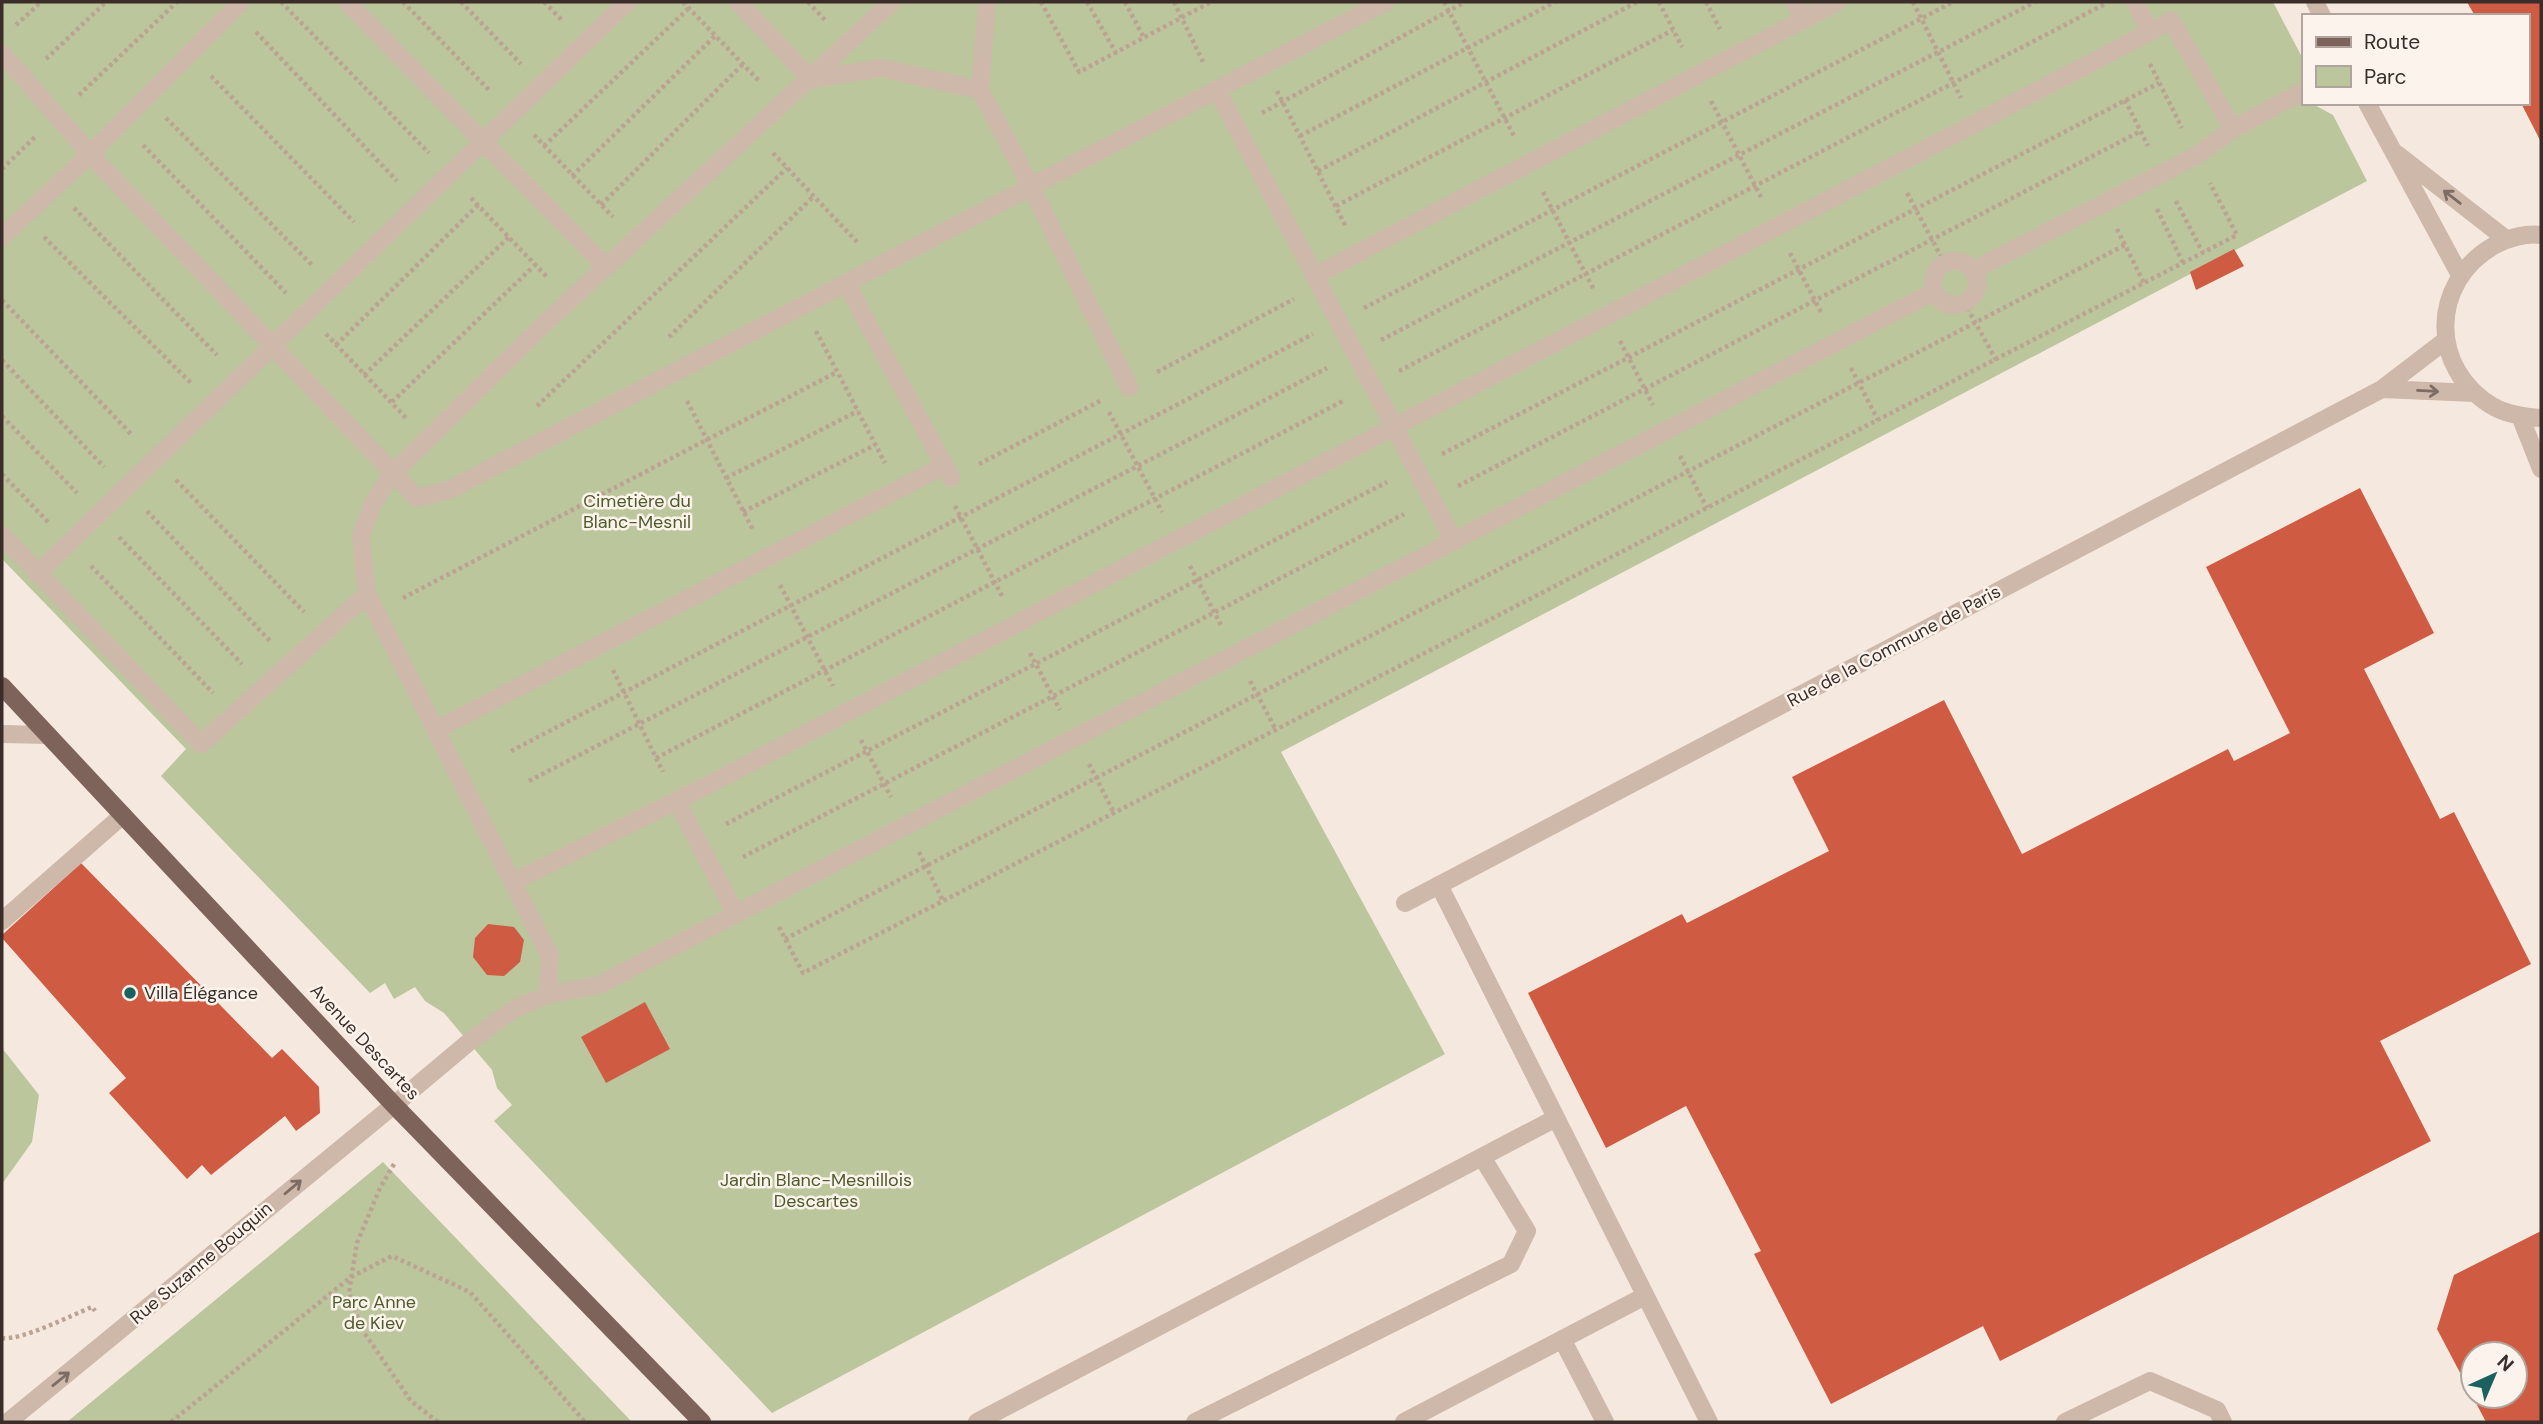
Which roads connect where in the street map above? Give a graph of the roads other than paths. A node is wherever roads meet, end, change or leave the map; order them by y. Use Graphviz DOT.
graph roads {
  1 [pos="347,2"];
  2 [pos="627,2"];
  3 [pos="738,2"];
  4 [pos="892,2"];
  5 [pos="987,2"];
  6 [pos="1385,2"];
  7 [pos="1794,2"];
  8 [pos="1837,2"];
  9 [pos="2135,2"];
  10 [pos="238,5"];
  11 [pos="1804,18"];
  12 [pos="2144,35"];
  13 [pos="2,53"];
  14 [pos="811,79"];
  15 [pos="981,90"];
  16 [pos="1217,90"];
  17 [pos="2302,92"];
  18 [pos="2368,105"];
  19 [pos="2234,129"];
  20 [pos="483,142"];
  21 [pos="2391,149"];
  22 [pos="90,154"];
  23 [pos="1031,186"];
  24 [pos="2541,235"];
  25 [pos="2,237"];
  26 [pos="2506,239"];
  27 [pos="606,267"];
  28 [pos="1974,270"];
  29 [pos="1315,275"];
  30 [pos="2460,275"];
  31 [pos="846,283"];
  32 [pos="1933,292"];
  33 [pos="2446,340"];
  34 [pos="271,347"];
  35 [pos="1129,387"];
  36 [pos="2382,389"];
  37 [pos="2474,393"];
  38 [pos="2521,416"];
  39 [pos="2541,418"];
  40 [pos="1394,427"];
  41 [pos="2541,469"];
  42 [pos="392,474"];
  43 [pos="2,535"];
  44 [pos="1454,541"];
  45 [pos="37,574"];
  46 [pos="367,594"];
  47 [pos="2,686"];
  48 [pos="436,730"];
  49 [pos="2,734"];
  50 [pos="48,734"];
  51 [pos="676,800"];
  52 [pos="123,815"];
  53 [pos="513,882"];
  54 [pos="1439,886"];
  55 [pos="1405,903"];
  56 [pos="736,914"];
  57 [pos="2,921"];
  58 [pos="547,995"];
  59 [pos="394,1105"];
  60 [pos="1556,1118"];
  61 [pos="1482,1157"];
  62 [pos="1645,1296"];
  63 [pos="1563,1339"];
  64 [pos="1437,1415"];
  65 [pos="8,1422"];
  66 [pos="702,1422"];
  67 [pos="977,1422"];
  68 [pos="1195,1422"];
  69 [pos="1404,1422"];
  70 [pos="1605,1422"];
  71 [pos="1709,1422"];
  72 [pos="2065,1422"];
  73 [pos="2223,1422"];
  1 -- 20 [label="street"];
  2 -- 20 [label="street"];
  3 -- 14 [label="street"];
  4 -- 14 [label="street"];
  5 -- 15 [label="street"];
  6 -- 16 [label="street"];
  7 -- 11 [label="street"];
  8 -- 11 [label="street"];
  9 -- 12 [label="street"];
  10 -- 22 [label="street"];
  11 -- 29 [label="street"];
  12 -- 19 [label="street"];
  12 -- 40 [label="street"];
  13 -- 22 [label="street"];
  14 -- 15 [label="street"];
  14 -- 27 [label="street"];
  15 -- 23 [label="street"];
  16 -- 23 [label="street"];
  16 -- 29 [label="street"];
  17 -- 19 [label="street"];
  18 -- 21 [label="street"];
  19 -- 28 [label="street"];
  20 -- 27 [label="street"];
  20 -- 34 [label="street"];
  26 -- 21 [label="street, one-way"];
  21 -- 30 [label="street"];
  22 -- 25 [label="street"];
  22 -- 34 [label="street"];
  23 -- 31 [label="street"];
  23 -- 35 [label="street"];
  24 -- 26 [label="street"];
  26 -- 30 [label="street"];
  27 -- 42 [label="street"];
  28 -- 32 [label="street"];
  28 -- 32 [label="street"];
  29 -- 40 [label="street"];
  30 -- 33 [label="street"];
  31 -- 42 [label="street"];
  31 -- 48 [label="street"];
  32 -- 44 [label="street, Rue Suzanne Bouquin"];
  33 -- 36 [label="street, Rue de la Commune de Paris"];
  33 -- 37 [label="street"];
  34 -- 42 [label="street"];
  34 -- 45 [label="street"];
  36 -- 37 [label="street, one-way"];
  36 -- 54 [label="street, Rue de la Commune de Paris"];
  37 -- 38 [label="street"];
  38 -- 39 [label="street"];
  38 -- 41 [label="street"];
  40 -- 44 [label="street"];
  40 -- 51 [label="street"];
  42 -- 46 [label="street"];
  43 -- 45 [label="street"];
  44 -- 56 [label="street, Rue Suzanne Bouquin"];
  45 -- 46 [label="street"];
  46 -- 48 [label="street"];
  47 -- 50 [label="main road, Avenue Descartes"];
  48 -- 53 [label="street"];
  49 -- 50 [label="street"];
  50 -- 52 [label="main road, Avenue Descartes"];
  51 -- 53 [label="street"];
  51 -- 56 [label="street"];
  52 -- 57 [label="street"];
  52 -- 59 [label="main road, Avenue Descartes"];
  53 -- 58 [label="street"];
  54 -- 55 [label="street, Rue de la Commune de Paris"];
  54 -- 60 [label="street"];
  56 -- 58 [label="street, Rue Suzanne Bouquin"];
  58 -- 59 [label="street, Rue Suzanne Bouquin"];
  65 -- 59 [label="street, Rue Suzanne Bouquin, one-way"];
  59 -- 66 [label="main road, Avenue Descartes"];
  60 -- 61 [label="street"];
  60 -- 62 [label="street"];
  61 -- 67 [label="street"];
  61 -- 68 [label="street"];
  62 -- 63 [label="street"];
  62 -- 71 [label="street"];
  63 -- 64 [label="street"];
  63 -- 70 [label="street"];
  64 -- 69 [label="street"];
  72 -- 73 [label="street"];
}
